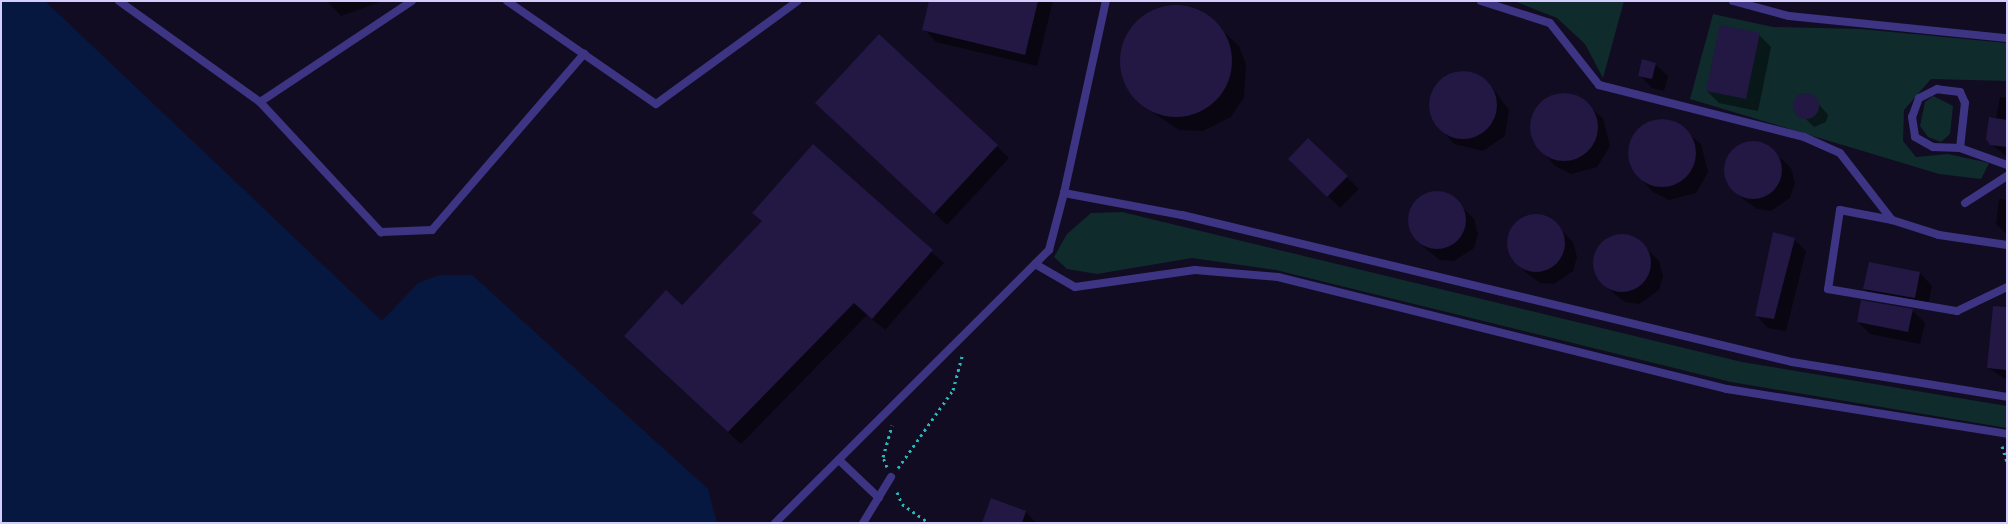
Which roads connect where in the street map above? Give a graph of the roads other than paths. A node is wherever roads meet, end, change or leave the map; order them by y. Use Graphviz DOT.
graph roads {
  1 [pos="119,1"];
  2 [pos="412,1"];
  3 [pos="507,1"];
  4 [pos="798,1"];
  5 [pos="1106,1"];
  6 [pos="1481,1"];
  7 [pos="1733,1"];
  8 [pos="2007,38"];
  9 [pos="584,54"];
  10 [pos="260,102"];
  11 [pos="1960,148"];
  12 [pos="2007,165"];
  13 [pos="2007,176"];
  14 [pos="1064,193"];
  15 [pos="1965,203"];
  16 [pos="1892,220"];
  17 [pos="2007,245"];
  18 [pos="1035,264"];
  19 [pos="2007,287"];
  20 [pos="2007,397"];
  21 [pos="2007,434"];
  22 [pos="839,460"];
  23 [pos="891,477"];
  24 [pos="879,498"];
  25 [pos="777,522"];
  26 [pos="864,523"];
  1 -- 10 [label="lane"];
  2 -- 10 [label="lane"];
  3 -- 9 [label="lane"];
  4 -- 9 [label="lane"];
  5 -- 14 [label="lane"];
  6 -- 16 [label="lane"];
  7 -- 8 [label="lane"];
  9 -- 10 [label="lane"];
  11 -- 11 [label="lane"];
  11 -- 12 [label="lane"];
  13 -- 15 [label="lane"];
  14 -- 18 [label="lane"];
  14 -- 20 [label="lane"];
  16 -- 17 [label="lane"];
  16 -- 19 [label="lane"];
  18 -- 21 [label="lane"];
  18 -- 22 [label="lane"];
  22 -- 24 [label="lane"];
  22 -- 25 [label="lane"];
  23 -- 24 [label="lane"];
  24 -- 26 [label="lane"];
}
